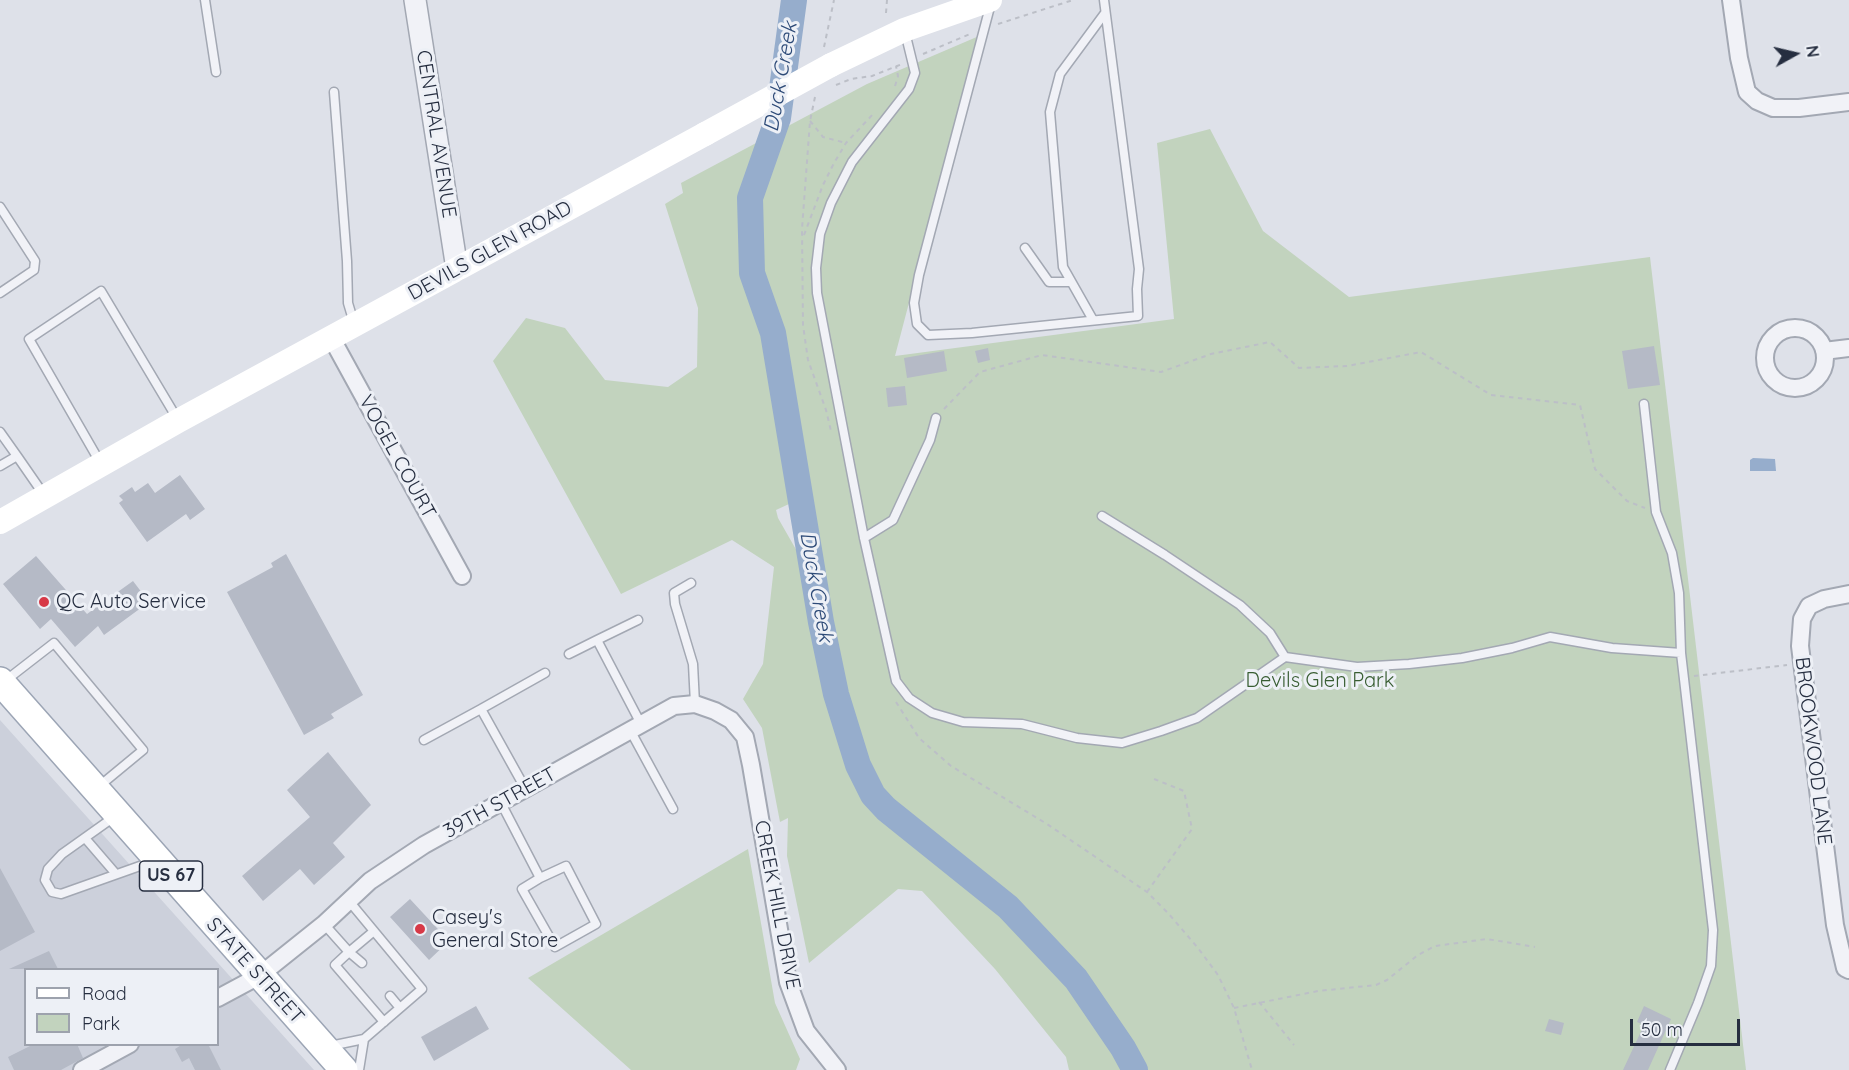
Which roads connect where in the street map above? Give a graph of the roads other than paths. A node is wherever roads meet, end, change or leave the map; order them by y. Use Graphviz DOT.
graph roads {
  1 [pos="206,0"];
  2 [pos="415,0"];
  3 [pos="1104,0"];
  4 [pos="1731,0"];
  5 [pos="982,1"];
  6 [pos="1105,13"];
  7 [pos="904,30"];
  8 [pos="216,72"];
  9 [pos="334,92"];
  10 [pos="1849,102"];
  11 [pos="0,207"];
  12 [pos="1025,248"];
  13 [pos="457,269"];
  14 [pos="1071,282"];
  15 [pos="0,293"];
  16 [pos="1093,320"];
  17 [pos="355,326"];
  18 [pos="332,339"];
  19 [pos="1849,348"];
  20 [pos="1824,351"];
  21 [pos="1644,404"];
  22 [pos="936,418"];
  23 [pos="178,421"];
  24 [pos="0,432"];
  25 [pos="17,456"];
  26 [pos="101,465"];
  27 [pos="0,466"];
  28 [pos="44,496"];
  29 [pos="1102,516"];
  30 [pos="2,517"];
  31 [pos="864,538"];
  32 [pos="462,576"];
  33 [pos="691,583"];
  34 [pos="1849,594"];
  35 [pos="638,620"];
  36 [pos="597,640"];
  37 [pos="1681,653"];
  38 [pos="569,654"];
  39 [pos="1285,657"];
  40 [pos="545,673"];
  41 [pos="1,682"];
  42 [pos="696,705"];
  43 [pos="481,709"];
  44 [pos="636,727"];
  45 [pos="424,740"];
  46 [pos="525,788"];
  47 [pos="95,790"];
  48 [pos="501,803"];
  49 [pos="673,809"];
  50 [pos="117,815"];
  51 [pos="85,838"];
  52 [pos="157,860"];
  53 [pos="116,874"];
  54 [pos="540,878"];
  55 [pos="349,901"];
  56 [pos="324,924"];
  57 [pos="374,931"];
  58 [pos="349,952"];
  59 [pos="362,963"];
  60 [pos="1849,970"];
  61 [pos="259,976"];
  62 [pos="390,996"];
  63 [pos="219,997"];
  64 [pos="400,1008"];
  65 [pos="384,1022"];
  66 [pos="364,1039"];
  67 [pos="126,1046"];
  68 [pos="324,1047"];
  69 [pos="82,1070"];
  70 [pos="344,1070"];
  71 [pos="359,1070"];
  72 [pos="837,1070"];
  73 [pos="1670,1070"];
  1 -- 8 [label="lane"];
  2 -- 13 [label="street, CENTRAL AVENUE"];
  3 -- 6 [label="lane"];
  4 -- 10 [label="street"];
  5 -- 7 [label="main road, DEVILS GLEN ROAD"];
  5 -- 16 [label="lane"];
  6 -- 14 [label="lane"];
  6 -- 16 [label="lane"];
  7 -- 13 [label="main road, DEVILS GLEN ROAD, bridge"];
  7 -- 31 [label="lane"];
  9 -- 17 [label="lane"];
  11 -- 15 [label="lane"];
  12 -- 14 [label="lane"];
  13 -- 17 [label="main road, DEVILS GLEN ROAD"];
  14 -- 16 [label="lane"];
  17 -- 18 [label="main road, DEVILS GLEN ROAD"];
  18 -- 23 [label="main road, DEVILS GLEN ROAD"];
  18 -- 32 [label="street, VOGEL COURT"];
  19 -- 20 [label="street"];
  21 -- 37 [label="lane"];
  22 -- 31 [label="lane"];
  23 -- 26 [label="main road, DEVILS GLEN ROAD"];
  23 -- 26 [label="lane"];
  24 -- 25 [label="lane"];
  25 -- 27 [label="lane"];
  25 -- 28 [label="lane"];
  26 -- 28 [label="main road, DEVILS GLEN ROAD"];
  28 -- 30 [label="main road, DEVILS GLEN ROAD"];
  29 -- 39 [label="lane"];
  31 -- 39 [label="lane"];
  33 -- 42 [label="lane"];
  34 -- 60 [label="street, BROOKWOOD LANE"];
  35 -- 36 [label="lane"];
  36 -- 38 [label="lane"];
  36 -- 44 [label="lane"];
  37 -- 39 [label="lane"];
  37 -- 73 [label="lane"];
  40 -- 43 [label="lane"];
  41 -- 47 [label="main road, STATE STREET / US 67"];
  41 -- 47 [label="lane"];
  42 -- 44 [label="street, 39TH STREET"];
  42 -- 72 [label="street, CREEK HILL DRIVE"];
  43 -- 45 [label="lane"];
  43 -- 46 [label="lane"];
  44 -- 46 [label="street, 39TH STREET"];
  44 -- 49 [label="lane"];
  46 -- 48 [label="street, 39TH STREET"];
  47 -- 50 [label="main road, STATE STREET / US 67"];
  48 -- 54 [label="lane"];
  48 -- 55 [label="street, 39TH STREET"];
  50 -- 51 [label="lane"];
  50 -- 52 [label="main road, STATE STREET / US 67"];
  51 -- 53 [label="lane"];
  51 -- 53 [label="lane"];
  52 -- 53 [label="lane"];
  52 -- 61 [label="main road, STATE STREET / US 67"];
  54 -- 54 [label="lane"];
  55 -- 56 [label="street, 39TH STREET"];
  55 -- 57 [label="lane"];
  56 -- 58 [label="lane"];
  56 -- 61 [label="street, 39TH STREET"];
  57 -- 58 [label="lane"];
  57 -- 64 [label="lane"];
  58 -- 59 [label="lane"];
  58 -- 65 [label="lane"];
  61 -- 63 [label="street, 39TH STREET"];
  61 -- 68 [label="main road, STATE STREET / US 67"];
  62 -- 64 [label="lane"];
  64 -- 65 [label="lane"];
  65 -- 66 [label="lane"];
  66 -- 68 [label="lane"];
  66 -- 71 [label="lane"];
  67 -- 69 [label="street"];
  68 -- 70 [label="main road, STATE STREET / US 67"];
}
